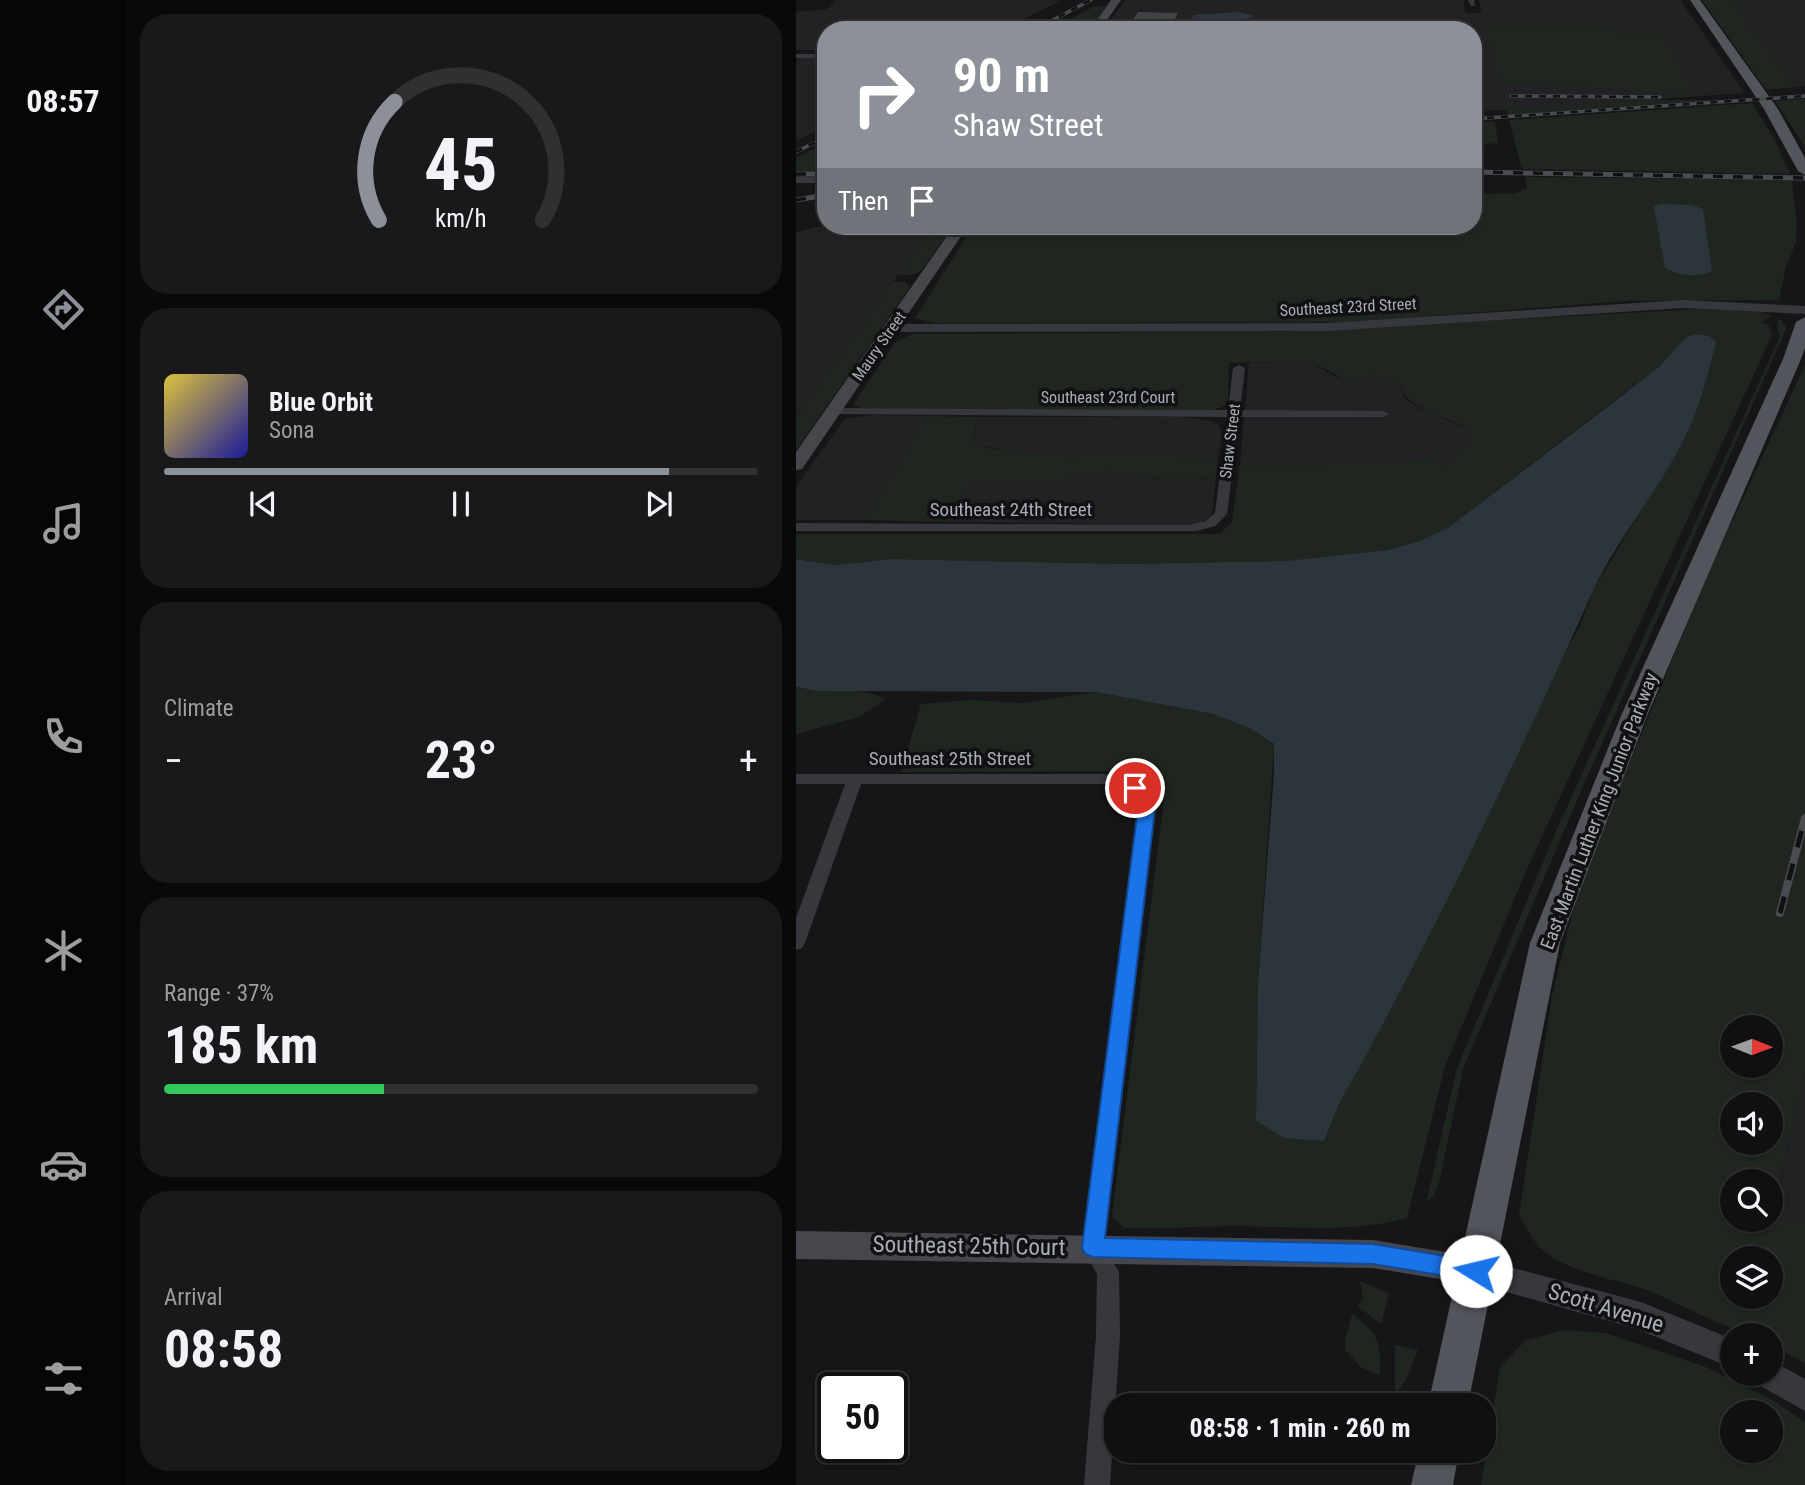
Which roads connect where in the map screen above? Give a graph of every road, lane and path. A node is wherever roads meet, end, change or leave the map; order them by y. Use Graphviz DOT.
graph roads {
  1 [pos="1116,0"];
  2 [pos="1695,0"];
  3 [pos="1101,21"];
  4 [pos="796,56"];
  5 [pos="817,56"];
  6 [pos="1804,168"];
  7 [pos="796,180"];
  8 [pos="817,180"];
  9 [pos="955,235"];
  10 [pos="1805,310"];
  11 [pos="1805,322"];
  12 [pos="892,328"];
  13 [pos="1239,368"];
  14 [pos="833,411"];
  15 [pos="1233,414"];
  16 [pos="1383,414"];
  17 [pos="796,465"];
  18 [pos="1221,514"];
  19 [pos="796,527"];
  20 [pos="796,779"];
  21 [pos="855,779"];
  22 [pos="796,943"];
  23 [pos="796,1245"];
  24 [pos="1093,1248"];
  25 [pos="1476,1271"];
  26 [pos="1720,1349"];
  27 [pos="1783,1383"];
  28 [pos="1451,1393"];
  29 [pos="1805,1396"];
  30 [pos="1437,1463"];
  31 [pos="1097,1485"];
  32 [pos="1432,1485"];
  1 -- 3 [label="main road"];
  2 -- 6 [label="main road"];
  4 -- 5 [label="street"];
  7 -- 8 [label="street"];
  9 -- 12 [label="main road, Maury Street"];
  10 -- 12 [label="street, Southeast 23rd Street"];
  11 -- 25 [label="main road, East Martin Luther King Junior Parkway"];
  12 -- 14 [label="main road, Maury Street"];
  13 -- 15 [label="street, Shaw Street"];
  14 -- 15 [label="street, Southeast 23rd Court"];
  14 -- 17 [label="main road, Maury Street"];
  15 -- 16 [label="street, Southeast 23rd Court"];
  15 -- 18 [label="street, Shaw Street"];
  18 -- 19 [label="street, Southeast 24th Street"];
  20 -- 21 [label="street, Southeast 25th Street"];
  21 -- 22 [label="street"];
  21 -- 24 [label="street, Southeast 25th Street"];
  23 -- 24 [label="main road, Southeast 25th Court"];
  24 -- 25 [label="main road, Southeast 25th Court"];
  24 -- 31 [label="street"];
  25 -- 26 [label="street, Scott Avenue"];
  25 -- 28 [label="main road, East Martin Luther King Junior Parkway"];
  27 -- 29 [label="street"];
  30 -- 32 [label="main road"];
}
